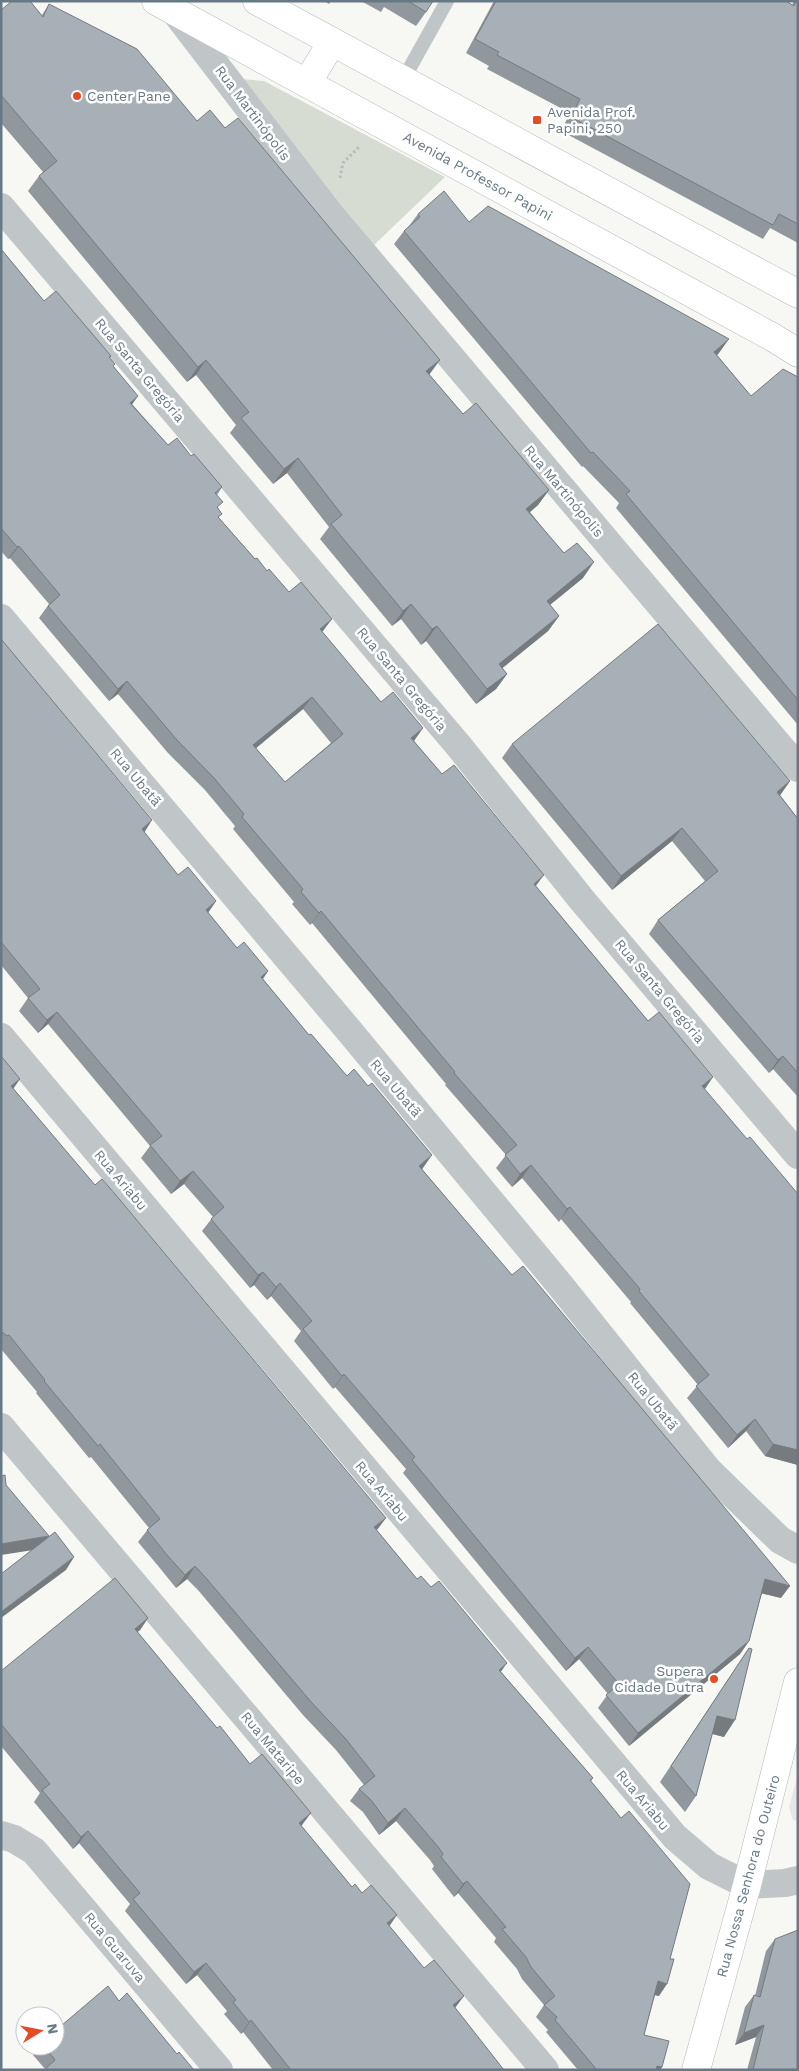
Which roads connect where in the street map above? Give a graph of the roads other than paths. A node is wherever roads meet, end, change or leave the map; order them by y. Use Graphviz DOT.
graph roads {
  1 [pos="257,1"];
  2 [pos="447,1"];
  3 [pos="166,7"];
  4 [pos="332,42"];
  5 [pos="403,80"];
  6 [pos="307,83"];
  7 [pos="1,207"];
  8 [pos="798,294"];
  9 [pos="798,353"];
  10 [pos="1,618"];
  11 [pos="798,768"];
  12 [pos="1,1037"];
  13 [pos="798,1155"];
  14 [pos="1,1427"];
  15 [pos="798,1550"];
  16 [pos="798,1682"];
  17 [pos="1,1835"];
  18 [pos="798,1880"];
  19 [pos="747,1884"];
  20 [pos="219,2070"];
  21 [pos="545,2070"];
  22 [pos="696,2070"];
  1 -- 4 [label="main road"];
  2 -- 5 [label="lane"];
  3 -- 6 [label="main road, Avenida Professor Papini"];
  3 -- 11 [label="street, Rua Martinópolis"];
  4 -- 5 [label="main road"];
  4 -- 6 [label="main road"];
  5 -- 8 [label="main road"];
  6 -- 9 [label="main road, Avenida Professor Papini"];
  7 -- 13 [label="street, Rua Santa Gregória"];
  10 -- 15 [label="street, Rua Ubatã"];
  12 -- 19 [label="street, Rua Ariabu"];
  14 -- 21 [label="street, Rua Mataripe"];
  16 -- 19 [label="main road, Rua Nossa Senhora do Outeiro"];
  17 -- 20 [label="street, Rua Guaruva"];
  18 -- 19 [label="street, Rua Ariabu"];
  19 -- 22 [label="main road, Rua Nossa Senhora do Outeiro"];
}
